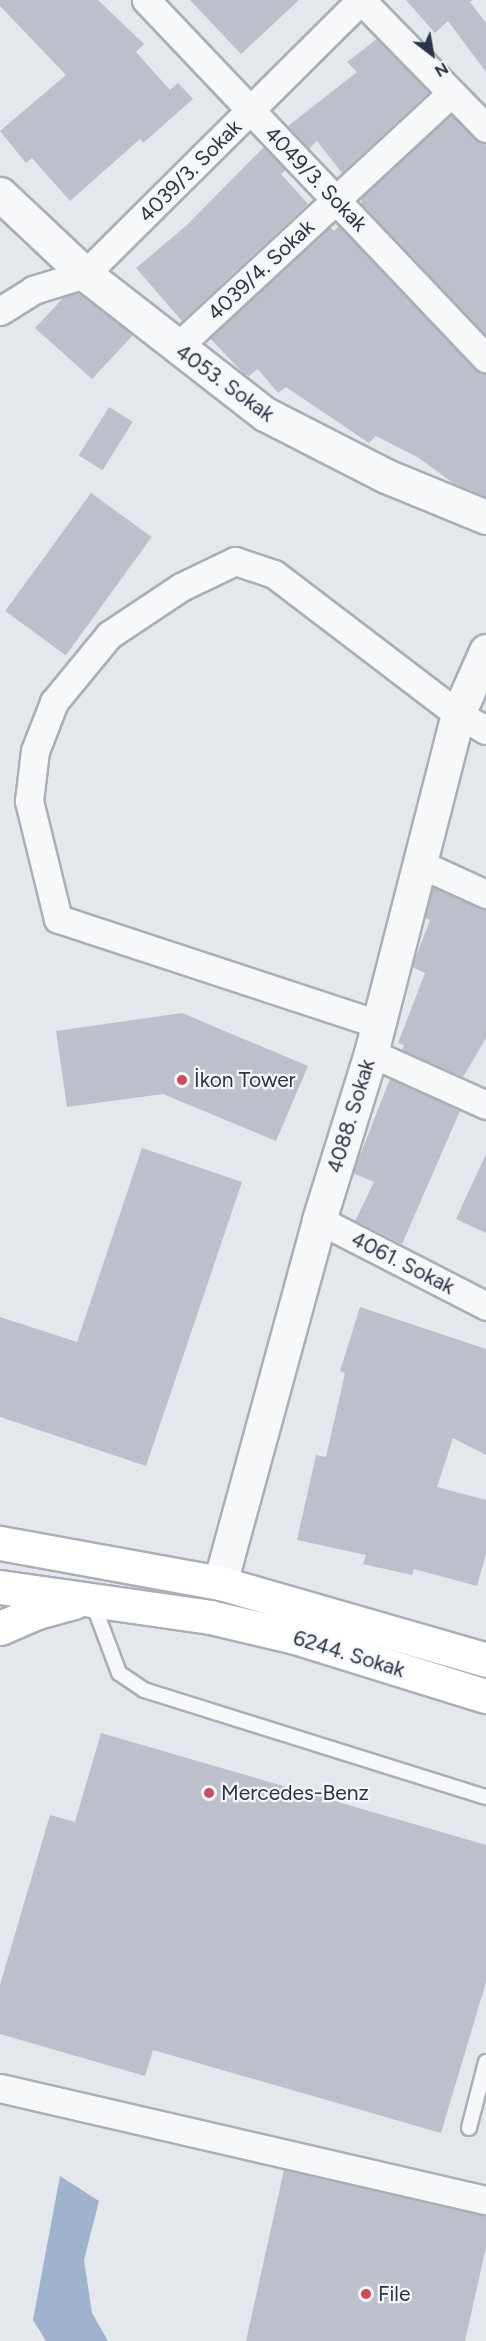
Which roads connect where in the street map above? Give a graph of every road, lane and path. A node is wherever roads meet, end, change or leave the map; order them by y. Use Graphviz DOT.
graph roads {
  1 [pos="361,0"];
  2 [pos="152,2"];
  3 [pos="451,93"];
  4 [pos="250,112"];
  5 [pos="486,128"];
  6 [pos="0,194"];
  7 [pos="337,200"];
  8 [pos="85,274"];
  9 [pos="0,312"];
  10 [pos="176,348"];
  11 [pos="486,358"];
  12 [pos="486,517"];
  13 [pos="486,651"];
  14 [pos="458,714"];
  15 [pos="486,730"];
  16 [pos="418,863"];
  17 [pos="486,894"];
  18 [pos="375,1039"];
  19 [pos="486,1105"];
  20 [pos="319,1220"];
  21 [pos="486,1306"];
  22 [pos="0,1543"];
  23 [pos="220,1583"];
  24 [pos="0,1587"];
  25 [pos="91,1599"];
  26 [pos="0,1628"];
  27 [pos="486,1660"];
  28 [pos="486,1696"];
  29 [pos="486,1797"];
  30 [pos="486,2062"];
  31 [pos="0,2088"];
  32 [pos="469,2128"];
  33 [pos="486,2200"];
  1 -- 3 [label="street"];
  1 -- 4 [label="street, 4039/3. Sokak"];
  2 -- 4 [label="street, 4049/3. Sokak"];
  3 -- 5 [label="street"];
  3 -- 7 [label="street, 4039/4. Sokak"];
  4 -- 7 [label="street, 4049/3. Sokak"];
  4 -- 8 [label="street, 4039/3. Sokak"];
  6 -- 8 [label="street, 4053. Sokak"];
  7 -- 10 [label="street, 4039/4. Sokak"];
  7 -- 11 [label="street, 4049/3. Sokak"];
  8 -- 9 [label="street, 4039/3. Sokak"];
  8 -- 10 [label="street, 4053. Sokak"];
  10 -- 12 [label="street, 4053. Sokak"];
  13 -- 14 [label="street, 4088. Sokak"];
  14 -- 15 [label="street"];
  14 -- 16 [label="street, 4088. Sokak"];
  14 -- 18 [label="street"];
  16 -- 17 [label="street"];
  16 -- 18 [label="street, 4088. Sokak"];
  18 -- 19 [label="street"];
  18 -- 20 [label="street, 4088. Sokak"];
  20 -- 21 [label="street, 4061. Sokak"];
  20 -- 23 [label="street, 4088. Sokak"];
  22 -- 23 [label="main road, 6244. Sokak"];
  23 -- 27 [label="main road, 6244. Sokak"];
  24 -- 25 [label="main road, 6244. Sokak"];
  25 -- 26 [label="main road"];
  25 -- 28 [label="main road, 6244. Sokak"];
  25 -- 29 [label="lane"];
  30 -- 32 [label="lane"];
  31 -- 33 [label="street"];
}
